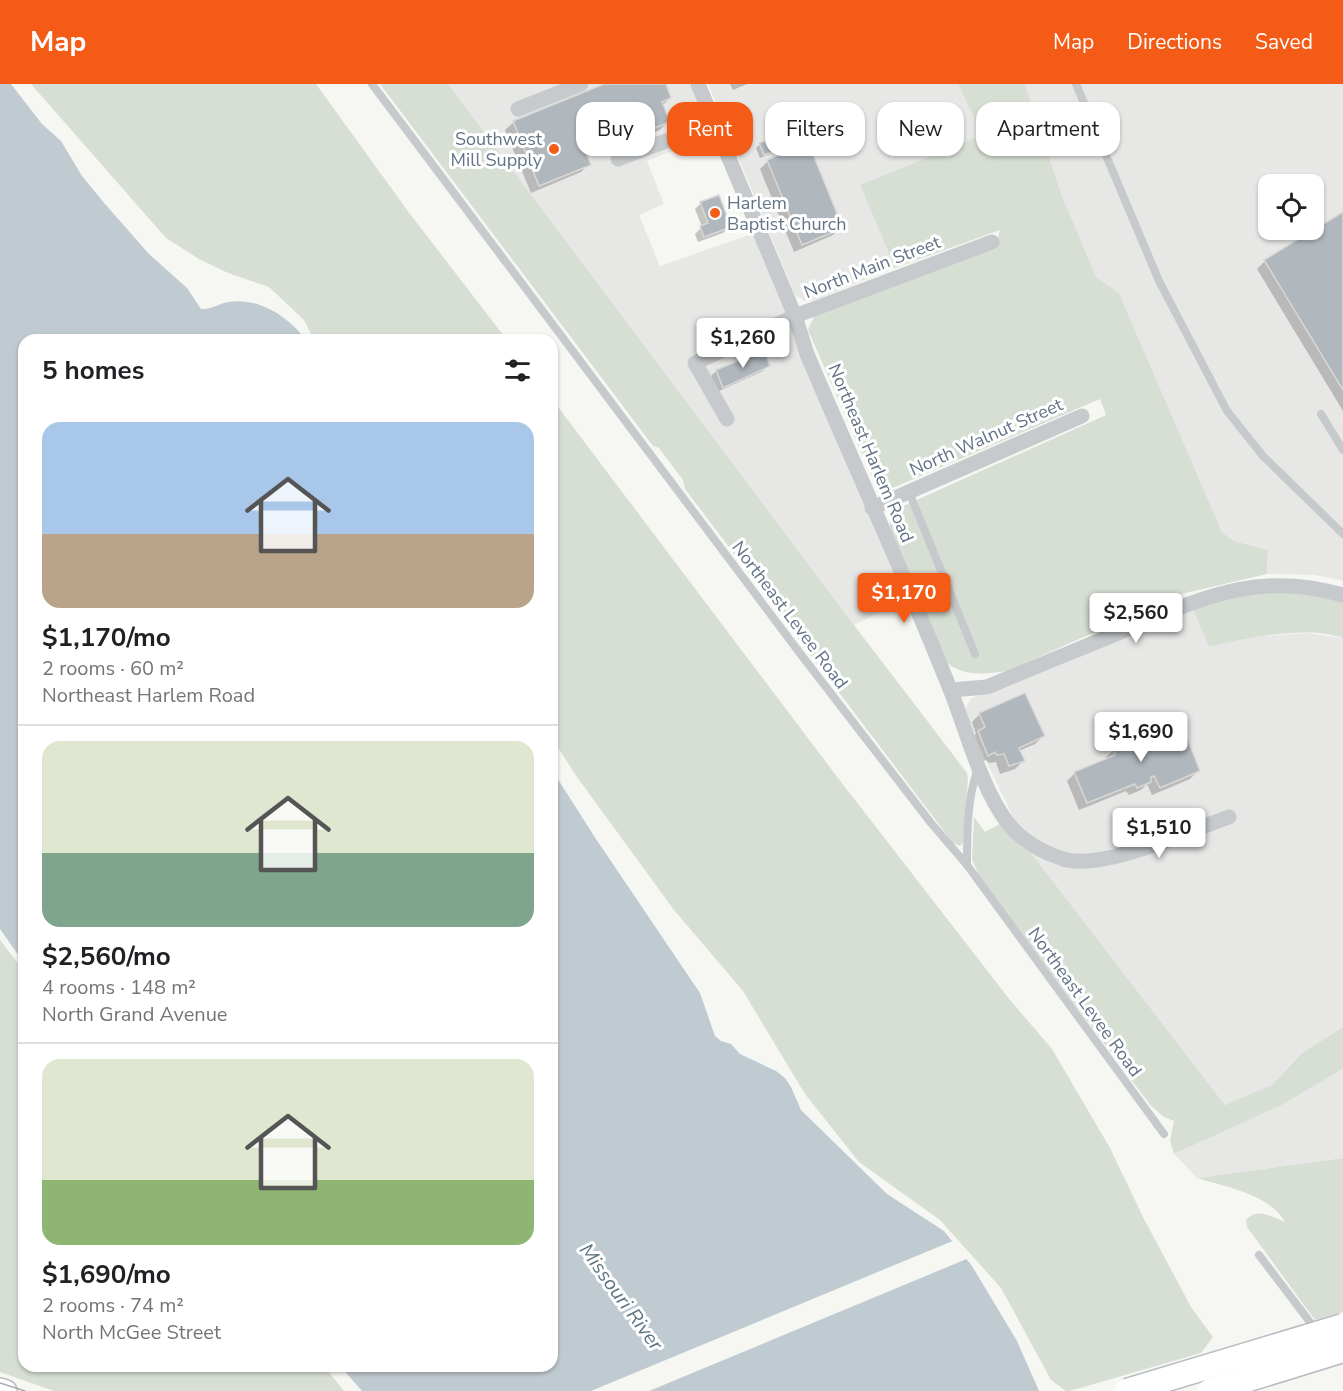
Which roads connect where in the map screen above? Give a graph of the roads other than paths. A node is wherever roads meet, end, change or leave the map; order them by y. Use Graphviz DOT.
graph roads {
  1 [pos="372,84"];
  2 [pos="581,84"];
  3 [pos="698,84"];
  4 [pos="1076,84"];
  5 [pos="705,102"];
  6 [pos="518,109"];
  7 [pos="667,141"];
  8 [pos="728,156"];
  9 [pos="618,159"];
  10 [pos="992,242"];
  11 [pos="795,316"];
  12 [pos="1321,414"];
  13 [pos="1082,417"];
  14 [pos="727,418"];
  15 [pos="1343,450"];
  16 [pos="909,492"];
  17 [pos="872,508"];
  18 [pos="1343,534"];
  19 [pos="947,586"];
  20 [pos="1343,595"];
  21 [pos="912,599"];
  22 [pos="975,654"];
  23 [pos="951,690"];
  24 [pos="979,767"];
  25 [pos="1229,817"];
  26 [pos="967,866"];
  27 [pos="1164,1134"];
  28 [pos="1259,1254"];
  29 [pos="1343,1326"];
  30 [pos="1322,1337"];
  31 [pos="1336,1351"];
  32 [pos="0,1389"];
  33 [pos="6,1391"];
  34 [pos="1127,1391"];
  35 [pos="1210,1391"];
  1 -- 26 [label="lane, Northeast Levee Road"];
  2 -- 6 [label="street"];
  3 -- 5 [label="street, Northeast Harlem Road"];
  4 -- 18 [label="lane"];
  7 -- 9 [label="street"];
  8 -- 11 [label="street, Northeast Harlem Road"];
  10 -- 11 [label="street, North Main Street"];
  11 -- 14 [label="street, North Main Street"];
  11 -- 17 [label="street, Northeast Harlem Road"];
  12 -- 15 [label="lane"];
  13 -- 16 [label="street, North Walnut Street"];
  16 -- 17 [label="street, North Walnut Street"];
  16 -- 19 [label="lane"];
  17 -- 21 [label="street, Northeast Harlem Road"];
  19 -- 21 [label="lane"];
  19 -- 22 [label="lane"];
  20 -- 23 [label="street"];
  21 -- 23 [label="street, Northeast Harlem Road"];
  23 -- 24 [label="street, Northeast Harlem Road"];
  24 -- 25 [label="street, Northeast Harlem Road"];
  24 -- 26 [label="lane"];
  26 -- 27 [label="lane, Northeast Levee Road"];
  28 -- 30 [label="lane"];
  29 -- 34 [label="main road, bridge"];
  31 -- 35 [label="main road, bridge"];
  32 -- 33 [label="main road"];
}
